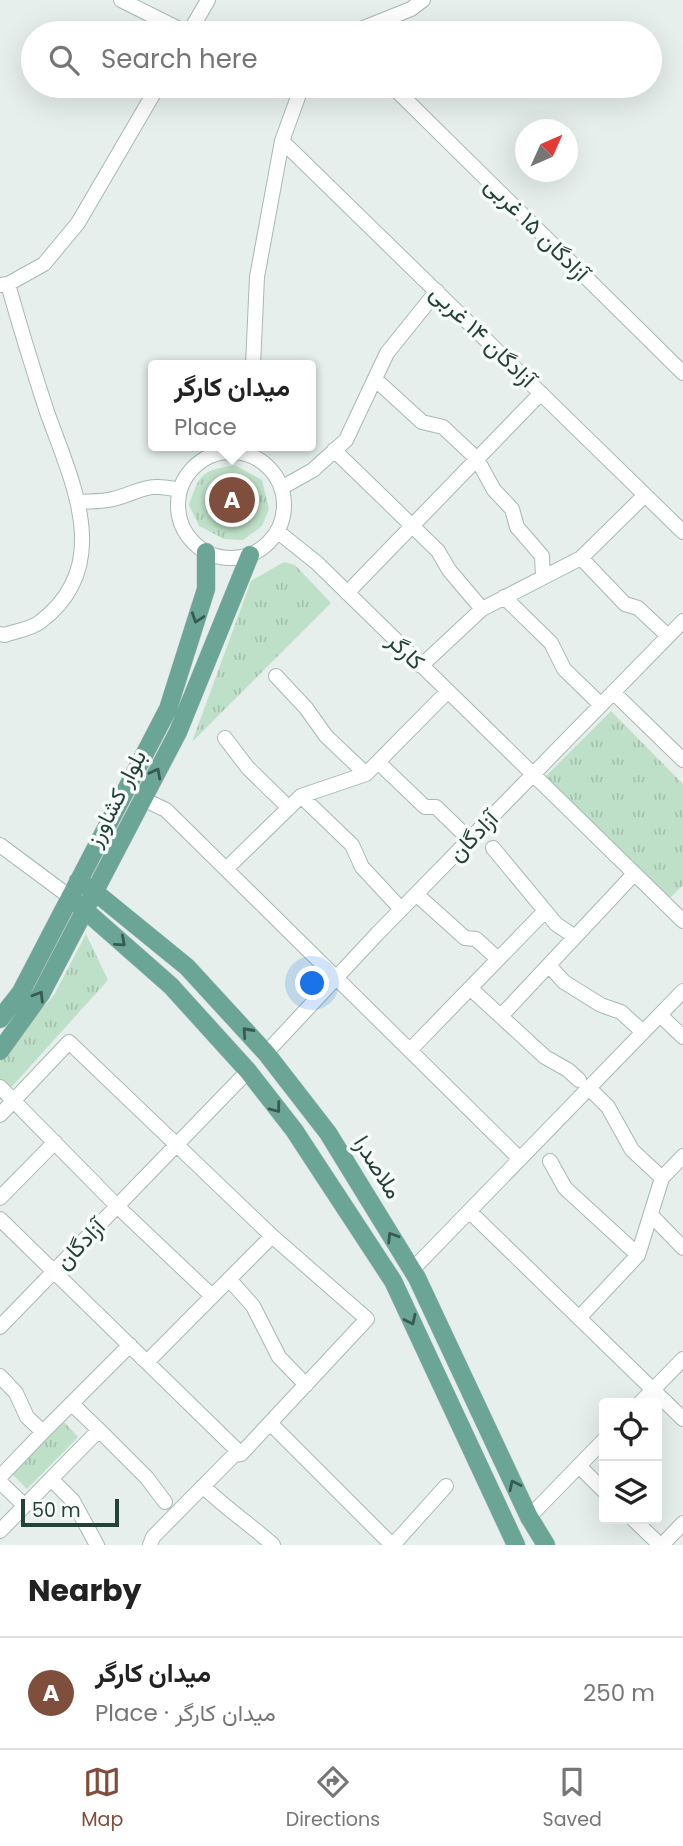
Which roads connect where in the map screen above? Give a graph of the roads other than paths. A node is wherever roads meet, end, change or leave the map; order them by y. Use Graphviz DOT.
graph roads {
  1 [pos="121,0"];
  2 [pos="208,0"];
  3 [pos="423,0"];
  4 [pos="164,21"];
  5 [pos="195,21"];
  6 [pos="381,21"];
  7 [pos="151,98"];
  8 [pos="298,98"];
  9 [pos="403,98"];
  10 [pos="282,141"];
  11 [pos="4,284"];
  12 [pos="437,291"];
  13 [pos="253,360"];
  14 [pos="683,373"];
  15 [pos="375,379"];
  16 [pos="541,393"];
  17 [pos="334,450"];
  18 [pos="264,451"];
  19 [pos="477,459"];
  20 [pos="261,461"];
  21 [pos="281,488"];
  22 [pos="179,490"];
  23 [pos="645,495"];
  24 [pos="78,502"];
  25 [pos="413,526"];
  26 [pos="277,531"];
  27 [pos="683,532"];
  28 [pos="206,552"];
  29 [pos="250,555"];
  30 [pos="581,558"];
  31 [pos="543,577"];
  32 [pos="348,593"];
  33 [pos="504,597"];
  34 [pos="482,609"];
  35 [pos="683,621"];
  36 [pos="0,634"];
  37 [pos="668,636"];
  38 [pos="421,666"];
  39 [pos="276,676"];
  40 [pos="447,692"];
  41 [pos="613,692"];
  42 [pos="601,705"];
  43 [pos="225,738"];
  44 [pos="683,760"];
  45 [pos="377,762"];
  46 [pos="366,774"];
  47 [pos="532,775"];
  48 [pos="301,796"];
  49 [pos="143,799"];
  50 [pos="289,808"];
  51 [pos="469,839"];
  52 [pos="0,845"];
  53 [pos="493,848"];
  54 [pos="226,869"];
  55 [pos="634,874"];
  56 [pos="78,881"];
  57 [pos="95,892"];
  58 [pos="416,894"];
  59 [pos="70,897"];
  60 [pos="401,909"];
  61 [pos="85,911"];
  62 [pos="545,911"];
  63 [pos="683,920"];
  64 [pos="575,937"];
  65 [pos="498,959"];
  66 [pos="553,970"];
  67 [pos="337,977"];
  68 [pos="470,988"];
  69 [pos="683,991"];
  70 [pos="660,1015"];
  71 [pos="501,1016"];
  72 [pos="0,1019"];
  73 [pos="643,1032"];
  74 [pos="683,1037"];
  75 [pos="410,1050"];
  76 [pos="0,1051"];
  77 [pos="266,1053"];
  78 [pos="248,1071"];
  79 [pos="584,1084"];
  80 [pos="0,1087"];
  81 [pos="14,1100"];
  82 [pos="0,1115"];
  83 [pos="54,1142"];
  84 [pos="176,1146"];
  85 [pos="683,1156"];
  86 [pos="520,1159"];
  87 [pos="550,1161"];
  88 [pos="662,1178"];
  89 [pos="0,1198"];
  90 [pos="117,1206"];
  91 [pos="469,1211"];
  92 [pos="651,1215"];
  93 [pos="0,1219"];
  94 [pos="272,1236"];
  95 [pos="683,1248"];
  96 [pos="638,1255"];
  97 [pos="412,1270"];
  98 [pos="55,1271"];
  99 [pos="229,1279"];
  100 [pos="212,1296"];
  101 [pos="579,1318"];
  102 [pos="0,1327"];
  103 [pos="130,1345"];
  104 [pos="683,1359"];
  105 [pos="147,1362"];
  106 [pos="0,1376"];
  107 [pos="306,1385"];
  108 [pos="653,1390"];
  109 [pos="645,1398"];
  110 [pos="72,1404"];
  111 [pos="683,1419"];
  112 [pos="271,1424"];
  113 [pos="99,1430"];
  114 [pos="43,1432"];
  115 [pos="599,1445"];
  116 [pos="241,1454"];
  117 [pos="579,1466"];
  118 [pos="51,1479"];
  119 [pos="0,1480"];
  120 [pos="204,1486"];
  121 [pos="446,1486"];
  122 [pos="599,1486"];
  123 [pos="165,1502"];
  124 [pos="25,1506"];
  125 [pos="529,1517"];
  126 [pos="683,1523"];
  127 [pos="638,1524"];
  128 [pos="0,1531"];
  129 [pos="380,1533"];
  130 [pos="513,1544"];
  131 [pos="97,1545"];
  132 [pos="150,1545"];
  133 [pos="274,1545"];
  134 [pos="368,1545"];
  135 [pos="392,1545"];
  136 [pos="546,1545"];
  137 [pos="661,1545"];
  1 -- 4 [label="street"];
  2 -- 5 [label="street"];
  3 -- 6 [label="street"];
  7 -- 11 [label="street"];
  8 -- 10 [label="street"];
  9 -- 14 [label="street, آزادگان ۱۵ غربی"];
  10 -- 12 [label="street, آزادگان ۱۴ غربی"];
  10 -- 13 [label="street"];
  11 -- 24 [label="street"];
  12 -- 15 [label="street"];
  12 -- 16 [label="street, آزادگان ۱۴ غربی"];
  15 -- 17 [label="street"];
  15 -- 19 [label="street"];
  16 -- 19 [label="street"];
  16 -- 23 [label="street, آزادگان ۱۴ غربی"];
  17 -- 21 [label="street"];
  17 -- 25 [label="street"];
  18 -- 20 [label="street"];
  19 -- 25 [label="street"];
  19 -- 31 [label="street"];
  20 -- 21 [label="street"];
  20 -- 22 [label="street"];
  21 -- 26 [label="street"];
  22 -- 24 [label="street"];
  22 -- 28 [label="street"];
  23 -- 27 [label="street, آزادگان ۱۴ غربی"];
  23 -- 30 [label="street"];
  24 -- 36 [label="street"];
  25 -- 32 [label="street"];
  25 -- 34 [label="street"];
  26 -- 29 [label="street"];
  26 -- 32 [label="street, کارگر"];
  28 -- 29 [label="street"];
  28 -- 56 [label="main road, بلوار کشاورز, one-way"];
  49 -- 29 [label="main road, بلوار کشاورز, one-way"];
  30 -- 31 [label="street"];
  30 -- 37 [label="street"];
  31 -- 33 [label="street"];
  32 -- 38 [label="street, کارگر"];
  33 -- 34 [label="street"];
  33 -- 42 [label="street"];
  34 -- 38 [label="street"];
  35 -- 37 [label="street, آزادگان"];
  37 -- 41 [label="street, آزادگان"];
  38 -- 40 [label="street, کارگر"];
  39 -- 46 [label="street"];
  40 -- 45 [label="street"];
  40 -- 47 [label="street, کارگر"];
  41 -- 42 [label="street, آزادگان"];
  41 -- 44 [label="street"];
  42 -- 47 [label="street, آزادگان"];
  43 -- 50 [label="street"];
  45 -- 46 [label="street"];
  45 -- 51 [label="street"];
  46 -- 48 [label="street"];
  47 -- 51 [label="street, آزادگان"];
  47 -- 55 [label="street, کارگر"];
  48 -- 50 [label="street"];
  48 -- 60 [label="street"];
  49 -- 54 [label="street"];
  49 -- 57 [label="main road, بلوار کشاورز"];
  50 -- 54 [label="street"];
  51 -- 58 [label="street, آزادگان"];
  52 -- 59 [label="street"];
  53 -- 62 [label="street"];
  54 -- 67 [label="street"];
  55 -- 63 [label="street, کارگر"];
  55 -- 64 [label="street"];
  56 -- 57 [label="main road, ملاصدرا"];
  56 -- 59 [label="main road, بلوار کشاورز"];
  57 -- 61 [label="main road, بلوار کشاورز"];
  77 -- 57 [label="main road, ملاصدرا, one-way"];
  58 -- 60 [label="street, آزادگان"];
  58 -- 65 [label="street"];
  59 -- 61 [label="main road"];
  59 -- 72 [label="main road, بلوار کشاورز"];
  60 -- 67 [label="street, آزادگان"];
  76 -- 61 [label="main road, بلوار کشاورز, one-way"];
  61 -- 78 [label="main road, one-way"];
  62 -- 64 [label="street"];
  62 -- 65 [label="street"];
  64 -- 71 [label="street"];
  65 -- 68 [label="street"];
  66 -- 73 [label="street"];
  67 -- 75 [label="street"];
  67 -- 77 [label="street, آزادگان"];
  68 -- 71 [label="street"];
  68 -- 75 [label="street"];
  69 -- 70 [label="street"];
  70 -- 73 [label="street"];
  70 -- 74 [label="street"];
  71 -- 79 [label="street"];
  73 -- 79 [label="street"];
  75 -- 86 [label="street"];
  97 -- 77 [label="main road, ملاصدرا, one-way"];
  78 -- 84 [label="street, آزادگان"];
  78 -- 130 [label="main road, one-way"];
  79 -- 86 [label="street"];
  79 -- 88 [label="street"];
  80 -- 81 [label="street"];
  81 -- 82 [label="street"];
  81 -- 83 [label="street"];
  81 -- 84 [label="street"];
  83 -- 89 [label="street"];
  83 -- 90 [label="street"];
  84 -- 90 [label="street, آزادگان"];
  84 -- 94 [label="street"];
  85 -- 88 [label="street"];
  86 -- 91 [label="street"];
  87 -- 96 [label="street"];
  88 -- 92 [label="street"];
  90 -- 98 [label="street, آزادگان"];
  90 -- 100 [label="street"];
  91 -- 97 [label="street"];
  91 -- 101 [label="street"];
  92 -- 95 [label="street"];
  92 -- 96 [label="street"];
  93 -- 98 [label="street"];
  94 -- 99 [label="street"];
  94 -- 107 [label="street"];
  96 -- 101 [label="street"];
  125 -- 97 [label="main road, ملاصدرا, one-way"];
  98 -- 102 [label="street, آزادگان"];
  98 -- 103 [label="street"];
  99 -- 100 [label="street"];
  99 -- 107 [label="street"];
  100 -- 105 [label="street"];
  101 -- 108 [label="street"];
  103 -- 105 [label="street"];
  103 -- 110 [label="street"];
  104 -- 108 [label="street"];
  105 -- 116 [label="street"];
  106 -- 114 [label="street"];
  107 -- 112 [label="street"];
  108 -- 109 [label="street"];
  108 -- 111 [label="street"];
  110 -- 113 [label="street"];
  110 -- 114 [label="street"];
  112 -- 116 [label="street"];
  112 -- 129 [label="street"];
  113 -- 118 [label="street"];
  113 -- 123 [label="street"];
  114 -- 119 [label="street"];
  115 -- 117 [label="street"];
  116 -- 120 [label="street"];
  117 -- 122 [label="street"];
  117 -- 125 [label="street"];
  118 -- 124 [label="street"];
  118 -- 131 [label="street"];
  119 -- 124 [label="street"];
  120 -- 132 [label="street"];
  120 -- 133 [label="street"];
  121 -- 135 [label="street"];
  124 -- 128 [label="street"];
  125 -- 136 [label="main road, ملاصدرا"];
  126 -- 137 [label="street"];
  127 -- 137 [label="street"];
  129 -- 134 [label="street"];
  129 -- 135 [label="street"];
}
